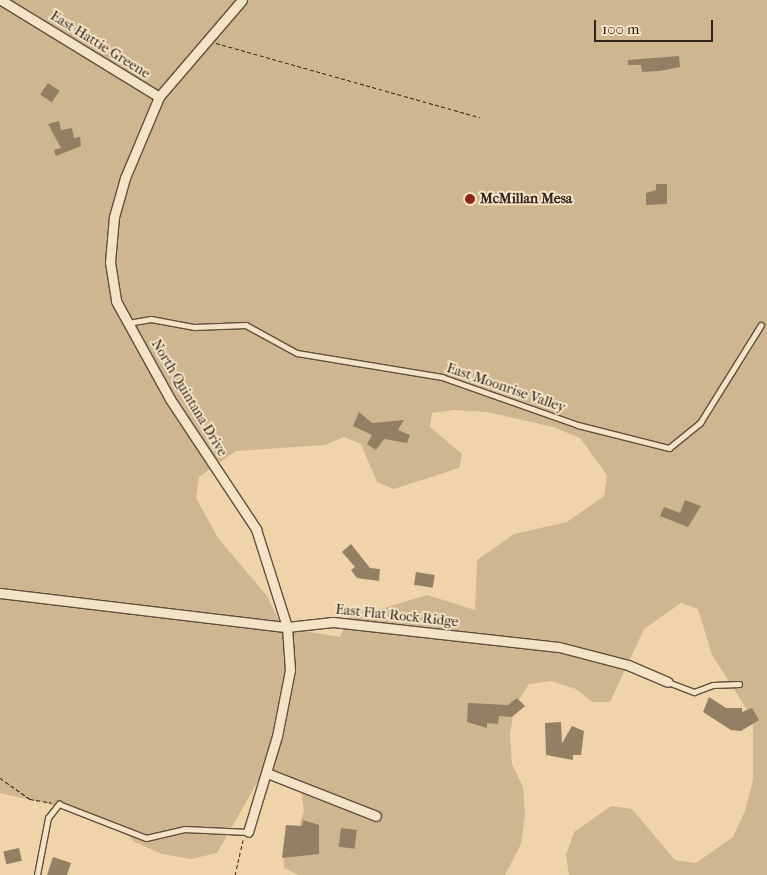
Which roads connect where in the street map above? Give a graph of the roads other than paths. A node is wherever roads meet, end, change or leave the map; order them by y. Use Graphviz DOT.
graph roads {
  1 [pos="0,0"];
  2 [pos="242,0"];
  3 [pos="159,97"];
  4 [pos="128,323"];
  5 [pos="761,325"];
  6 [pos="0,593"];
  7 [pos="287,627"];
  8 [pos="668,682"];
  9 [pos="739,684"];
  10 [pos="267,773"];
  11 [pos="376,816"];
  12 [pos="248,832"];
  13 [pos="38,875"];
  1 -- 3 [label="street, East Hattie Greene"];
  2 -- 3 [label="street, North Quintana Drive"];
  3 -- 4 [label="street, North Quintana Drive"];
  4 -- 5 [label="lane, East Moonrise Valley"];
  4 -- 7 [label="street, North Quintana Drive"];
  6 -- 7 [label="street, East Flat Rock Ridge"];
  7 -- 8 [label="street, East Flat Rock Ridge"];
  7 -- 10 [label="street, North Quintana Drive"];
  8 -- 9 [label="lane"];
  10 -- 11 [label="street"];
  10 -- 12 [label="street, North Quintana Drive"];
  12 -- 13 [label="lane"];
}
